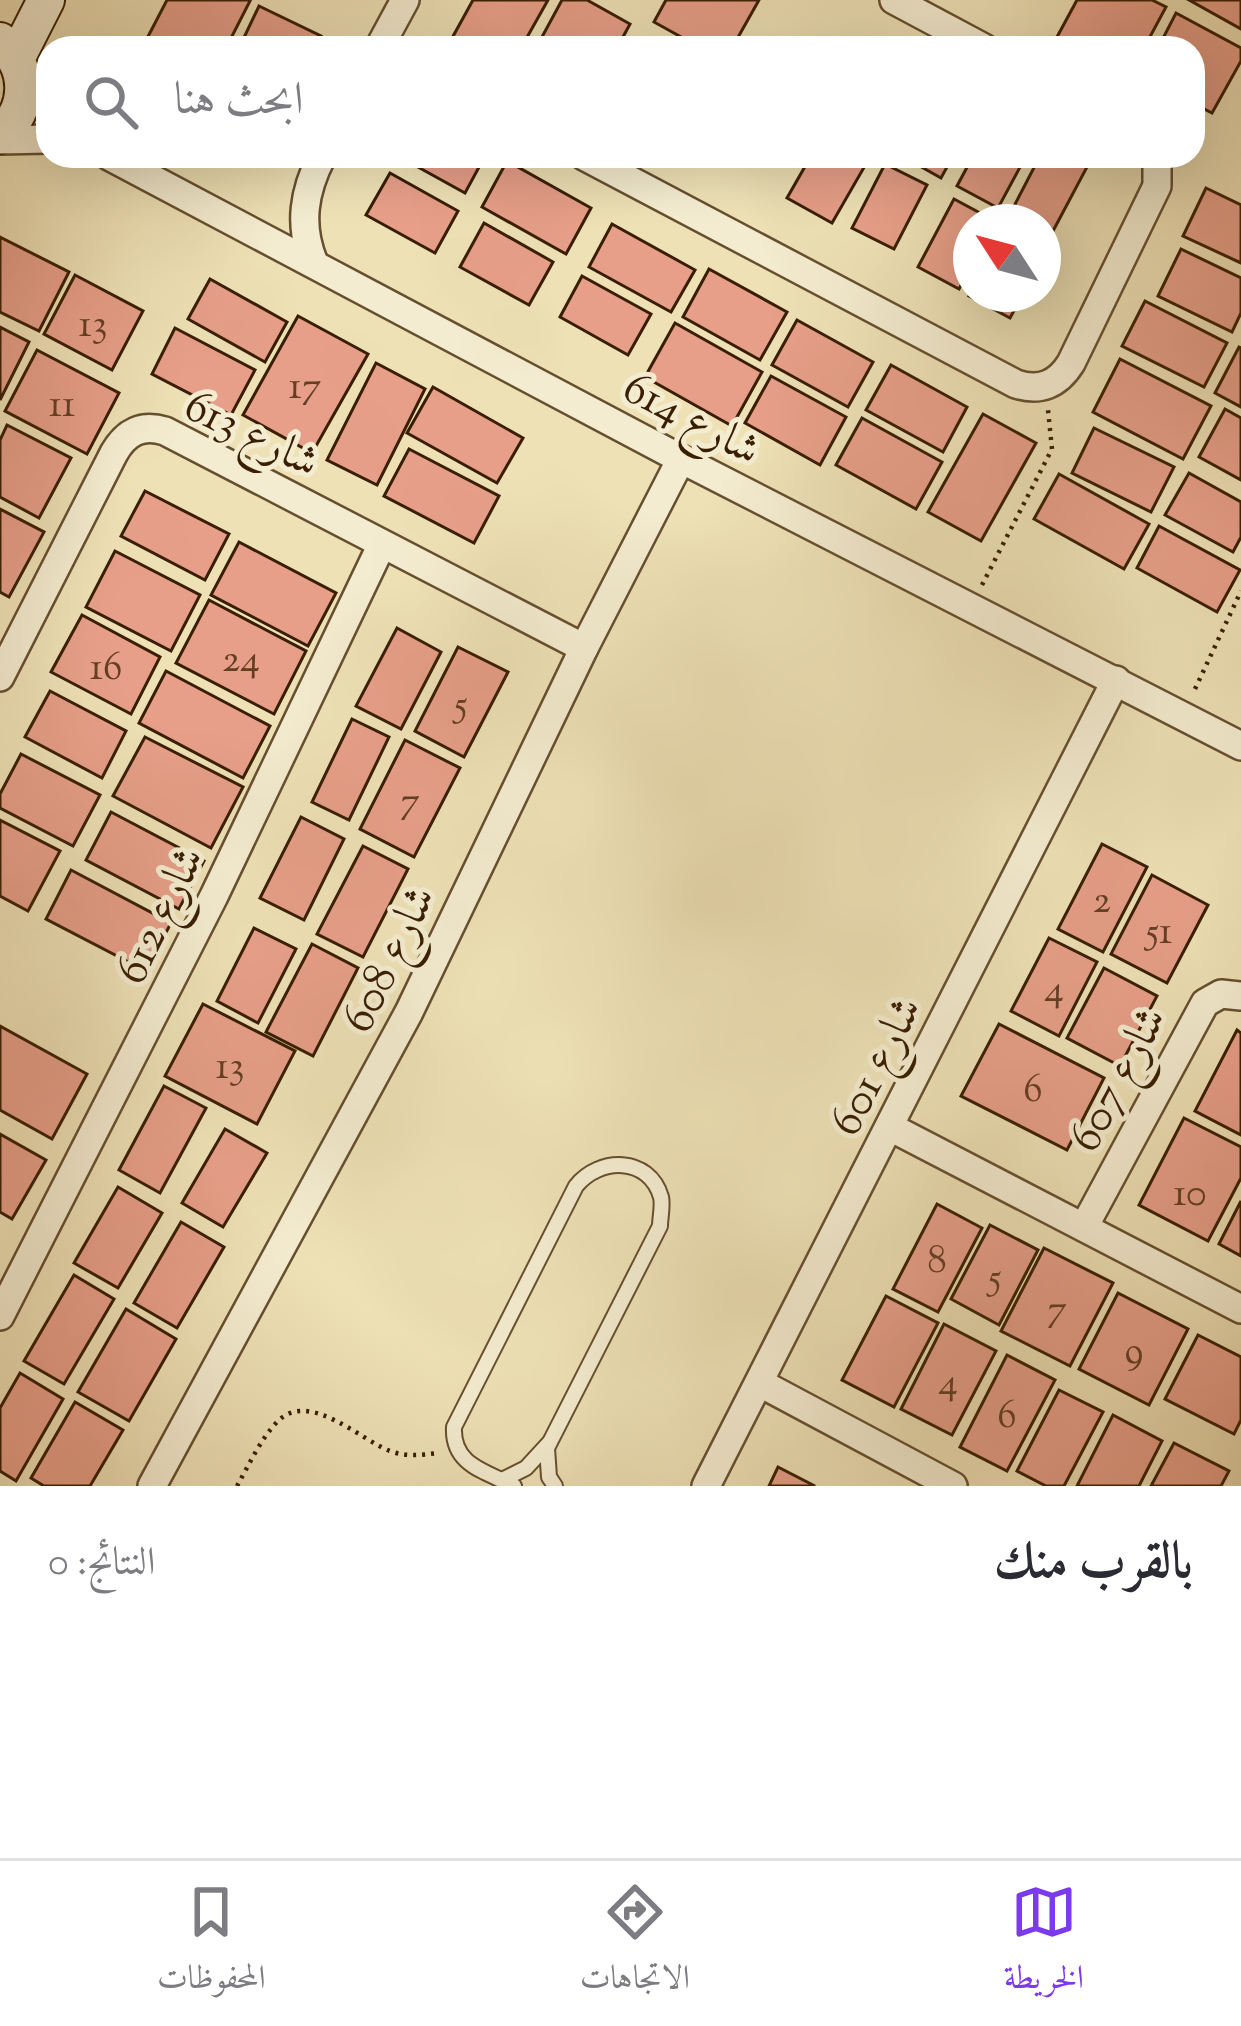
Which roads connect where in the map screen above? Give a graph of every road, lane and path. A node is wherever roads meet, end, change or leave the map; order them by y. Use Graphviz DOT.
graph roads {
  1 [pos="46,0"];
  2 [pos="405,0"];
  3 [pos="894,0"];
  4 [pos="386,36"];
  5 [pos="962,36"];
  6 [pos="13,59"];
  7 [pos="36,93"];
  8 [pos="0,138"];
  9 [pos="36,139"];
  10 [pos="132,168"];
  11 [pos="318,168"];
  12 [pos="607,168"];
  13 [pos="1158,168"];
  14 [pos="314,263"];
  15 [pos="1046,386"];
  16 [pos="681,459"];
  17 [pos="382,544"];
  18 [pos="1241,591"];
  19 [pos="971,606"];
  20 [pos="584,649"];
  21 [pos="0,677"];
  22 [pos="1115,680"];
  23 [pos="1182,716"];
  24 [pos="1241,746"];
  25 [pos="1241,996"];
  26 [pos="890,1127"];
  27 [pos="1084,1227"];
  28 [pos="1241,1309"];
  29 [pos="0,1316"];
  30 [pos="760,1383"];
  31 [pos="550,1443"];
  32 [pos="455,1450"];
  33 [pos="508,1483"];
  34 [pos="944,1484"];
  35 [pos="152,1486"];
  36 [pos="237,1486"];
  37 [pos="555,1486"];
  38 [pos="706,1486"];
  1 -- 6 [label="street"];
  2 -- 4 [label="street"];
  3 -- 5 [label="street"];
  6 -- 7 [label="street"];
  6 -- 8 [label="street"];
  8 -- 9 [label="street"];
  10 -- 14 [label="street, شارع 614"];
  11 -- 14 [label="street"];
  12 -- 15 [label="street"];
  13 -- 15 [label="street"];
  14 -- 16 [label="street, شارع 614"];
  15 -- 19 [label="path"];
  16 -- 19 [label="street, شارع 614"];
  16 -- 20 [label="street, شارع 608"];
  17 -- 20 [label="street, شارع 613"];
  17 -- 21 [label="street, شارع 613"];
  17 -- 29 [label="street, شارع 612"];
  18 -- 23 [label="path"];
  19 -- 22 [label="street, شارع 614"];
  20 -- 35 [label="street, شارع 608"];
  22 -- 23 [label="street, شارع 614"];
  22 -- 26 [label="street, شارع 601"];
  23 -- 24 [label="street, شارع 614"];
  25 -- 27 [label="street, شارع 607"];
  26 -- 27 [label="street"];
  26 -- 30 [label="street, شارع 601"];
  27 -- 28 [label="street"];
  30 -- 34 [label="street"];
  30 -- 38 [label="street, شارع 601"];
  31 -- 32 [label="lane"];
  31 -- 33 [label="lane"];
  31 -- 37 [label="lane"];
  32 -- 33 [label="lane"];
  32 -- 36 [label="path"];
}
